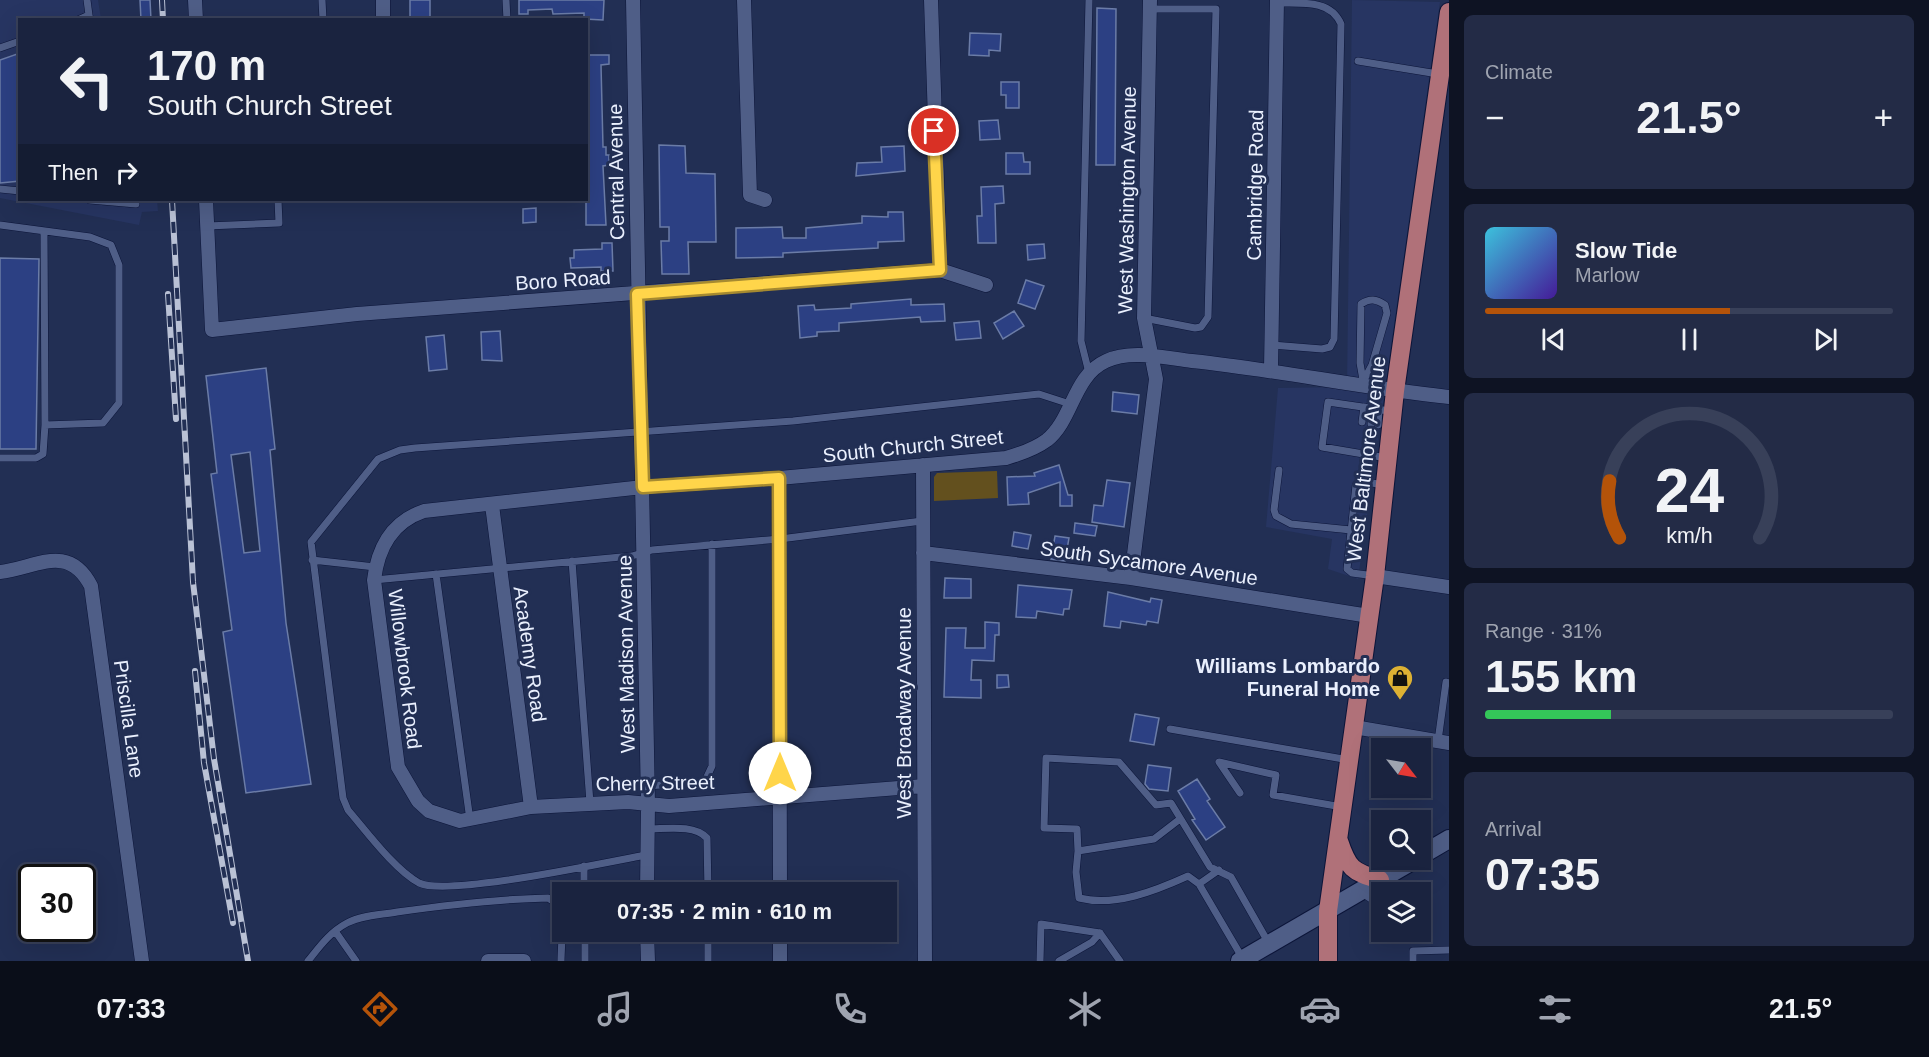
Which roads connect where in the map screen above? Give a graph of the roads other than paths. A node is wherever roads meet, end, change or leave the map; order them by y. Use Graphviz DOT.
graph roads {
  1 [pos="87,0"];
  2 [pos="195,0"];
  3 [pos="322,0"];
  4 [pos="383,0"];
  5 [pos="506,0"];
  6 [pos="633,0"];
  7 [pos="744,0"];
  8 [pos="931,0"];
  9 [pos="1089,0"];
  10 [pos="1277,2"];
  11 [pos="1150,4"];
  12 [pos="1449,12"];
  13 [pos="90,17"];
  14 [pos="196,18"];
  15 [pos="323,18"];
  16 [pos="383,18"];
  17 [pos="507,18"];
  18 [pos="18,42"];
  19 [pos="0,48"];
  20 [pos="1358,61"];
  21 [pos="1440,74"];
  22 [pos="0,189"];
  23 [pos="18,191"];
  24 [pos="765,200"];
  25 [pos="102,201"];
  26 [pos="135,201"];
  27 [pos="206,201"];
  28 [pos="278,201"];
  29 [pos="0,225"];
  30 [pos="207,226"];
  31 [pos="44,231"];
  32 [pos="940,270"];
  33 [pos="986,285"];
  34 [pos="637,294"];
  35 [pos="1144,318"];
  36 [pos="1272,345"];
  37 [pos="1151,357"];
  38 [pos="1271,370"];
  39 [pos="1089,373"];
  40 [pos="1364,382"];
  41 [pos="1395,391"];
  42 [pos="1449,397"];
  43 [pos="1070,404"];
  44 [pos="1364,407"];
  45 [pos="1382,410"];
  46 [pos="1362,422"];
  47 [pos="1374,424"];
  48 [pos="45,425"];
  49 [pos="641,431"];
  50 [pos="1375,453"];
  51 [pos="0,459"];
  52 [pos="923,465"];
  53 [pos="1279,470"];
  54 [pos="779,478"];
  55 [pos="1385,485"];
  56 [pos="643,487"];
  57 [pos="492,505"];
  58 [pos="424,511"];
  59 [pos="922,521"];
  60 [pos="1351,530"];
  61 [pos="780,539"];
  62 [pos="712,544"];
  63 [pos="644,552"];
  64 [pos="923,553"];
  65 [pos="312,560"];
  66 [pos="572,561"];
  67 [pos="499,569"];
  68 [pos="0,572"];
  69 [pos="375,573"];
  70 [pos="436,574"];
  71 [pos="1375,576"];
  72 [pos="1131,578"];
  73 [pos="1449,587"];
  74 [pos="1369,616"];
  75 [pos="1449,683"];
  76 [pos="1354,727"];
  77 [pos="1170,729"];
  78 [pos="1444,742"];
  79 [pos="1349,760"];
  80 [pos="648,786"];
  81 [pos="924,786"];
  82 [pos="1240,793"];
  83 [pos="780,796"];
  84 [pos="590,803"];
  85 [pos="648,804"];
  86 [pos="531,807"];
  87 [pos="1342,807"];
  88 [pos="1180,819"];
  89 [pos="465,821"];
  90 [pos="648,829"];
  91 [pos="1337,837"];
  92 [pos="1449,839"];
  93 [pos="1431,850"];
  94 [pos="1078,851"];
  95 [pos="646,855"];
  96 [pos="584,866"];
  97 [pos="1219,870"];
  98 [pos="1397,870"];
  99 [pos="1380,880"];
  100 [pos="584,882"];
  101 [pos="647,882"];
  102 [pos="708,882"];
  103 [pos="780,882"];
  104 [pos="1199,884"];
  105 [pos="1360,892"];
  106 [pos="1371,899"];
  107 [pos="1328,911"];
  108 [pos="335,931"];
  109 [pos="1101,933"];
  110 [pos="585,942"];
  111 [pos="648,942"];
  112 [pos="708,942"];
  113 [pos="780,942"];
  114 [pos="1269,944"];
  115 [pos="1449,951"];
  116 [pos="1242,960"];
  117 [pos="142,961"];
  118 [pos="308,961"];
  119 [pos="356,961"];
  120 [pos="488,961"];
  121 [pos="517,961"];
  122 [pos="524,961"];
  123 [pos="561,961"];
  124 [pos="585,961"];
  125 [pos="648,961"];
  126 [pos="708,961"];
  127 [pos="780,961"];
  128 [pos="925,961"];
  129 [pos="1040,961"];
  130 [pos="1059,961"];
  131 [pos="1120,961"];
  132 [pos="1328,961"];
  133 [pos="1413,961"];
  1 -- 13 [label="lane"];
  2 -- 14 [label="street"];
  3 -- 15 [label="lane"];
  4 -- 16 [label="street"];
  5 -- 17 [label="lane"];
  6 -- 34 [label="street, Central Avenue"];
  7 -- 24 [label="street"];
  8 -- 32 [label="street"];
  9 -- 39 [label="lane"];
  10 -- 36 [label="street, Cambridge Road"];
  10 -- 36 [label="lane"];
  11 -- 35 [label="street, West Washington Avenue"];
  11 -- 35 [label="lane"];
  12 -- 21 [label="main road, West Baltimore Avenue"];
  18 -- 19 [label="lane"];
  20 -- 21 [label="lane"];
  21 -- 41 [label="main road, West Baltimore Avenue"];
  22 -- 23 [label="lane"];
  25 -- 26 [label="lane"];
  27 -- 30 [label="street"];
  28 -- 30 [label="lane"];
  29 -- 31 [label="lane"];
  30 -- 34 [label="street, Boro Road"];
  31 -- 48 [label="lane"];
  31 -- 48 [label="lane"];
  32 -- 33 [label="street, Boro Road"];
  32 -- 34 [label="street, Boro Road"];
  34 -- 49 [label="street, Central Avenue"];
  35 -- 37 [label="street, West Washington Avenue"];
  36 -- 38 [label="street, Cambridge Road"];
  37 -- 38 [label="street, South Church Street"];
  37 -- 39 [label="street, South Church Street"];
  37 -- 72 [label="street, West Washington Avenue"];
  38 -- 40 [label="street, South Church Street"];
  39 -- 43 [label="street, South Church Street"];
  40 -- 40 [label="lane"];
  40 -- 41 [label="street, South Church Street"];
  41 -- 42 [label="street, South Church Street"];
  41 -- 45 [label="main road, West Baltimore Avenue"];
  43 -- 49 [label="lane"];
  43 -- 52 [label="street, South Church Street"];
  44 -- 45 [label="lane"];
  44 -- 46 [label="lane"];
  44 -- 50 [label="lane"];
  45 -- 47 [label="lane"];
  45 -- 50 [label="main road, West Baltimore Avenue"];
  48 -- 51 [label="lane"];
  49 -- 56 [label="street, Central Avenue"];
  49 -- 65 [label="lane"];
  50 -- 55 [label="main road, West Baltimore Avenue"];
  52 -- 54 [label="street, South Church Street"];
  52 -- 59 [label="street, West Broadway Avenue"];
  53 -- 60 [label="lane"];
  54 -- 56 [label="street, South Church Street"];
  54 -- 61 [label="street"];
  55 -- 60 [label="lane"];
  55 -- 71 [label="main road, West Baltimore Avenue"];
  56 -- 57 [label="street, South Church Street"];
  56 -- 63 [label="street, West Madison Avenue"];
  57 -- 58 [label="street, South Church Street"];
  57 -- 67 [label="street, Academy Road"];
  58 -- 69 [label="street, Willowbrook Road"];
  59 -- 61 [label="lane"];
  59 -- 64 [label="street, West Broadway Avenue"];
  60 -- 71 [label="lane"];
  61 -- 62 [label="lane"];
  61 -- 83 [label="street"];
  62 -- 63 [label="lane"];
  62 -- 80 [label="lane"];
  63 -- 66 [label="lane"];
  63 -- 80 [label="street, West Madison Avenue"];
  64 -- 72 [label="street, South Sycamore Avenue"];
  64 -- 81 [label="street, West Broadway Avenue"];
  65 -- 69 [label="lane"];
  65 -- 96 [label="lane"];
  66 -- 67 [label="lane"];
  66 -- 84 [label="lane"];
  67 -- 70 [label="lane"];
  67 -- 86 [label="street, Academy Road"];
  68 -- 117 [label="street, Priscilla Lane"];
  69 -- 70 [label="lane"];
  69 -- 89 [label="street, Willowbrook Road"];
  70 -- 89 [label="lane"];
  71 -- 73 [label="street"];
  71 -- 74 [label="main road, West Baltimore Avenue"];
  72 -- 74 [label="street, South Sycamore Avenue"];
  74 -- 76 [label="main road, West Baltimore Avenue"];
  75 -- 78 [label="lane"];
  76 -- 78 [label="street"];
  76 -- 79 [label="main road, West Baltimore Avenue"];
  77 -- 79 [label="lane"];
  79 -- 87 [label="main road, West Baltimore Avenue"];
  80 -- 85 [label="street, West Madison Avenue"];
  81 -- 83 [label="street, Cherry Street"];
  81 -- 128 [label="street, West Broadway Avenue"];
  82 -- 87 [label="lane"];
  83 -- 85 [label="street, Cherry Street"];
  83 -- 103 [label="street"];
  84 -- 85 [label="street, Cherry Street"];
  84 -- 86 [label="street, Cherry Street"];
  85 -- 90 [label="street, West Madison Avenue"];
  86 -- 89 [label="street, Cherry Street"];
  87 -- 91 [label="main road, West Baltimore Avenue"];
  88 -- 94 [label="lane"];
  88 -- 94 [label="lane"];
  88 -- 97 [label="lane"];
  90 -- 95 [label="street, West Madison Avenue"];
  90 -- 102 [label="lane"];
  91 -- 99 [label="main road"];
  91 -- 107 [label="main road, West Baltimore Avenue"];
  92 -- 93 [label="main road"];
  94 -- 104 [label="lane"];
  95 -- 96 [label="lane"];
  95 -- 101 [label="street, West Madison Avenue"];
  96 -- 100 [label="lane"];
  97 -- 104 [label="lane"];
  97 -- 114 [label="lane"];
  98 -- 99 [label="main road"];
  99 -- 105 [label="main road"];
  104 -- 116 [label="lane"];
  105 -- 106 [label="lane"];
  105 -- 107 [label="main road"];
  107 -- 114 [label="main road"];
  107 -- 132 [label="main road, West Baltimore Avenue"];
  108 -- 118 [label="lane"];
  108 -- 119 [label="lane"];
  108 -- 123 [label="lane"];
  109 -- 129 [label="lane"];
  109 -- 130 [label="lane"];
  109 -- 131 [label="lane"];
  110 -- 124 [label="lane"];
  111 -- 125 [label="street"];
  112 -- 126 [label="lane"];
  113 -- 127 [label="street"];
  114 -- 116 [label="main road"];
  115 -- 133 [label="lane"];
  120 -- 121 [label="street"];
  121 -- 122 [label="street"];
}
